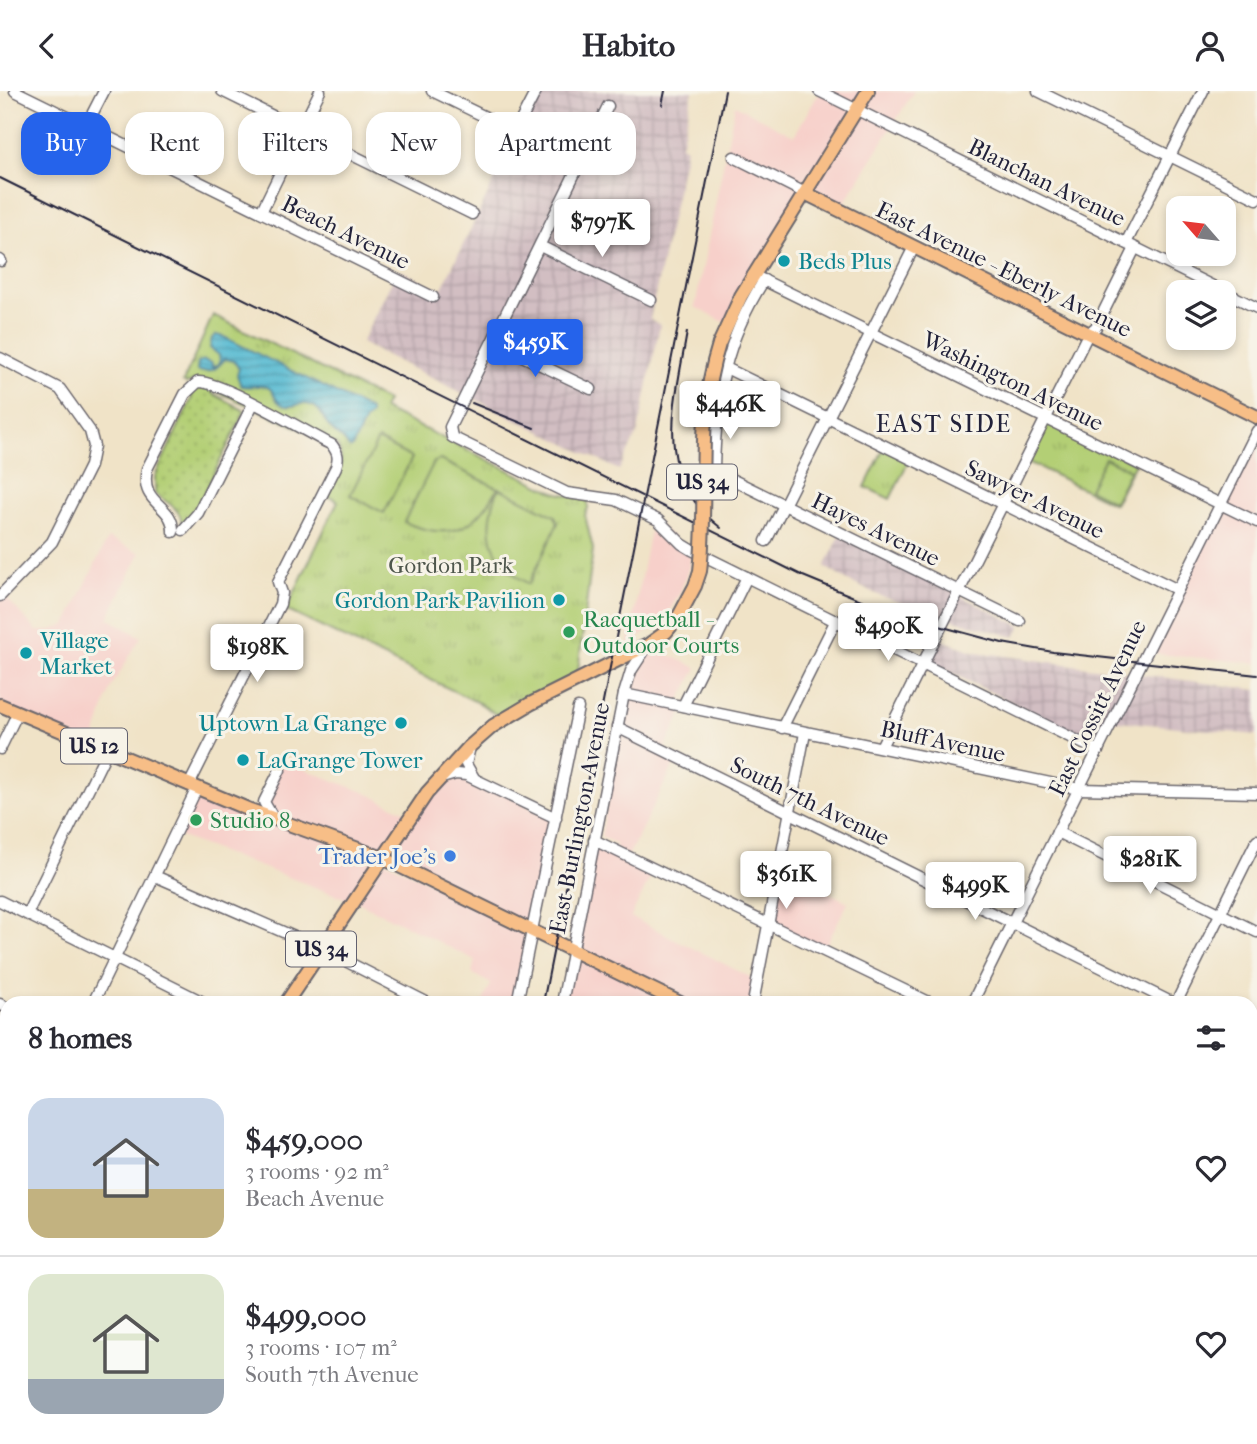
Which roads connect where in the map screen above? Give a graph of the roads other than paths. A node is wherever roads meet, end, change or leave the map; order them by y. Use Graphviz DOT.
graph roads {
  1 [pos="15,91"];
  2 [pos="104,91"];
  3 [pos="222,91"];
  4 [pos="320,91"];
  5 [pos="432,91"];
  6 [pos="536,91"];
  7 [pos="819,91"];
  8 [pos="868,91"];
  9 [pos="1038,91"];
  10 [pos="1203,91"];
  11 [pos="608,106"];
  12 [pos="856,109"];
  13 [pos="58,112"];
  14 [pos="93,112"];
  15 [pos="265,112"];
  16 [pos="310,112"];
  17 [pos="475,112"];
  18 [pos="525,112"];
  19 [pos="605,112"];
  20 [pos="111,138"];
  21 [pos="352,155"];
  22 [pos="1170,156"];
  23 [pos="734,157"];
  24 [pos="279,175"];
  25 [pos="574,175"];
  26 [pos="805,193"];
  27 [pos="1257,199"];
  28 [pos="261,212"];
  29 [pos="472,214"];
  30 [pos="1130,245"];
  31 [pos="540,246"];
  32 [pos="914,247"];
  33 [pos="755,279"];
  34 [pos="433,297"];
  35 [pos="651,300"];
  36 [pos="1257,308"];
  37 [pos="871,333"];
  38 [pos="1088,334"];
  39 [pos="493,342"];
  40 [pos="0,358"];
  41 [pos="724,367"];
  42 [pos="591,389"];
  43 [pos="253,404"];
  44 [pos="1257,416"];
  45 [pos="1046,418"];
  46 [pos="827,419"];
  47 [pos="1257,431"];
  48 [pos="1003,504"];
  49 [pos="1221,504"];
  50 [pos="783,505"];
  51 [pos="1257,522"];
  52 [pos="766,541"];
  53 [pos="747,577"];
  54 [pos="1178,590"];
  55 [pos="960,591"];
  56 [pos="0,596"];
  57 [pos="836,620"];
  58 [pos="1020,621"];
  59 [pos="648,645"];
  60 [pos="611,664"];
  61 [pos="923,664"];
  62 [pos="624,694"];
  63 [pos="0,705"];
  64 [pos="683,706"];
  65 [pos="578,708"];
  66 [pos="18,712"];
  67 [pos="617,727"];
  68 [pos="782,727"];
  69 [pos="805,733"];
  70 [pos="471,745"];
  71 [pos="881,747"];
  72 [pos="0,748"];
  73 [pos="107,751"];
  74 [pos="1098,751"];
  75 [pos="280,770"];
  76 [pos="474,778"];
  77 [pos="439,779"];
  78 [pos="193,787"];
  79 [pos="1079,789"];
  80 [pos="1257,793"];
  81 [pos="790,813"];
  82 [pos="556,818"];
  83 [pos="278,820"];
  84 [pos="1057,832"];
  85 [pos="594,840"];
  86 [pos="1257,840"];
  87 [pos="383,858"];
  88 [pos="155,876"];
  89 [pos="0,901"];
  90 [pos="1221,913"];
  91 [pos="27,914"];
  92 [pos="1012,923"];
  93 [pos="768,925"];
  94 [pos="532,930"];
  95 [pos="1257,932"];
  96 [pos="322,949"];
  97 [pos="572,950"];
  98 [pos="115,957"];
  99 [pos="96,996"];
  100 [pos="191,996"];
  101 [pos="291,996"];
  102 [pos="414,996"];
  103 [pos="518,996"];
  104 [pos="563,996"];
  105 [pos="660,996"];
  106 [pos="754,996"];
  107 [pos="916,996"];
  108 [pos="976,996"];
  109 [pos="1161,996"];
  110 [pos="1179,996"];
  1 -- 13 [label="street, Beach Avenue"];
  2 -- 14 [label="street"];
  3 -- 15 [label="street"];
  4 -- 16 [label="street"];
  5 -- 17 [label="street"];
  6 -- 18 [label="street"];
  7 -- 12 [label="street, Blanchan Avenue"];
  8 -- 12 [label="main road, US 34"];
  9 -- 22 [label="street"];
  10 -- 22 [label="street"];
  11 -- 19 [label="street"];
  12 -- 26 [label="main road, US 34"];
  12 -- 30 [label="street, Blanchan Avenue"];
  20 -- 28 [label="street, Beach Avenue"];
  21 -- 29 [label="street"];
  22 -- 27 [label="street"];
  22 -- 30 [label="street"];
  23 -- 26 [label="street, East Avenue - Eberly Avenue"];
  24 -- 28 [label="street"];
  25 -- 31 [label="street"];
  26 -- 32 [label="main road, East Avenue - Eberly Avenue"];
  26 -- 33 [label="main road, US 34"];
  28 -- 34 [label="street, Beach Avenue"];
  30 -- 36 [label="street, Blanchan Avenue"];
  30 -- 38 [label="street"];
  31 -- 35 [label="street"];
  31 -- 39 [label="street"];
  32 -- 37 [label="street"];
  32 -- 38 [label="main road, East Avenue - Eberly Avenue"];
  33 -- 37 [label="street, Washington Avenue"];
  33 -- 41 [label="street"];
  33 -- 59 [label="main road, US 34, bridge"];
  37 -- 45 [label="street, Washington Avenue"];
  37 -- 46 [label="street"];
  38 -- 44 [label="main road, East Avenue - Eberly Avenue"];
  38 -- 45 [label="street"];
  39 -- 42 [label="street"];
  39 -- 53 [label="street"];
  40 -- 56 [label="street"];
  41 -- 46 [label="street, Sawyer Avenue"];
  41 -- 50 [label="street, Hayes Avenue"];
  43 -- 43 [label="street"];
  43 -- 78 [label="street"];
  45 -- 48 [label="street"];
  45 -- 49 [label="street, Washington Avenue"];
  46 -- 48 [label="street, Sawyer Avenue"];
  46 -- 50 [label="street"];
  47 -- 49 [label="street, East Cossitt Avenue"];
  48 -- 54 [label="street, Sawyer Avenue"];
  48 -- 55 [label="street"];
  49 -- 51 [label="street, Washington Avenue"];
  49 -- 54 [label="street, East Cossitt Avenue"];
  50 -- 52 [label="street"];
  50 -- 55 [label="street, Hayes Avenue"];
  53 -- 57 [label="street"];
  53 -- 64 [label="street"];
  54 -- 74 [label="street, East Cossitt Avenue"];
  55 -- 58 [label="street, Hayes Avenue"];
  55 -- 61 [label="street"];
  57 -- 61 [label="street"];
  57 -- 68 [label="street"];
  59 -- 60 [label="main road, US 34"];
  59 -- 62 [label="street, East Burlington Avenue"];
  60 -- 62 [label="street, East Burlington Avenue"];
  60 -- 70 [label="main road, US 34"];
  61 -- 71 [label="street"];
  61 -- 74 [label="street"];
  62 -- 64 [label="street, Bluff Avenue"];
  62 -- 67 [label="street, East Burlington Avenue"];
  63 -- 66 [label="main road, US 12"];
  64 -- 68 [label="street, Bluff Avenue"];
  65 -- 82 [label="street"];
  66 -- 72 [label="street"];
  66 -- 73 [label="main road, US 12"];
  67 -- 81 [label="street, South 7th Avenue"];
  67 -- 85 [label="street, East Burlington Avenue"];
  68 -- 69 [label="street, Bluff Avenue"];
  69 -- 71 [label="street, Bluff Avenue"];
  69 -- 81 [label="street"];
  70 -- 76 [label="street"];
  70 -- 77 [label="main road, US 34"];
  71 -- 79 [label="street, Bluff Avenue"];
  73 -- 78 [label="main road, US 12"];
  73 -- 91 [label="street"];
  74 -- 79 [label="street, East Cossitt Avenue"];
  75 -- 83 [label="street"];
  76 -- 77 [label="street"];
  76 -- 82 [label="street"];
  77 -- 87 [label="main road, US 34"];
  78 -- 83 [label="main road, US 12"];
  78 -- 88 [label="street"];
  79 -- 80 [label="street, Bluff Avenue"];
  79 -- 84 [label="street, East Cossitt Avenue"];
  81 -- 92 [label="street, South 7th Avenue"];
  81 -- 93 [label="street"];
  82 -- 94 [label="street"];
  83 -- 87 [label="main road, US 12"];
  84 -- 90 [label="street"];
  84 -- 92 [label="street, East Cossitt Avenue"];
  85 -- 93 [label="street"];
  85 -- 97 [label="street, East Burlington Avenue"];
  86 -- 90 [label="street"];
  87 -- 94 [label="main road, US 12"];
  87 -- 96 [label="main road, US 34"];
  88 -- 96 [label="street"];
  88 -- 98 [label="street"];
  89 -- 91 [label="street"];
  90 -- 95 [label="street"];
  90 -- 110 [label="street"];
  91 -- 98 [label="street"];
  92 -- 108 [label="street, East Cossitt Avenue"];
  92 -- 109 [label="street, South 7th Avenue"];
  93 -- 106 [label="street"];
  93 -- 107 [label="street"];
  94 -- 97 [label="main road, US 12"];
  94 -- 103 [label="street"];
  96 -- 101 [label="main road, US 34"];
  96 -- 102 [label="street"];
  97 -- 104 [label="street, East Burlington Avenue"];
  97 -- 105 [label="main road, US 12"];
  98 -- 99 [label="street"];
  98 -- 100 [label="street"];
}
